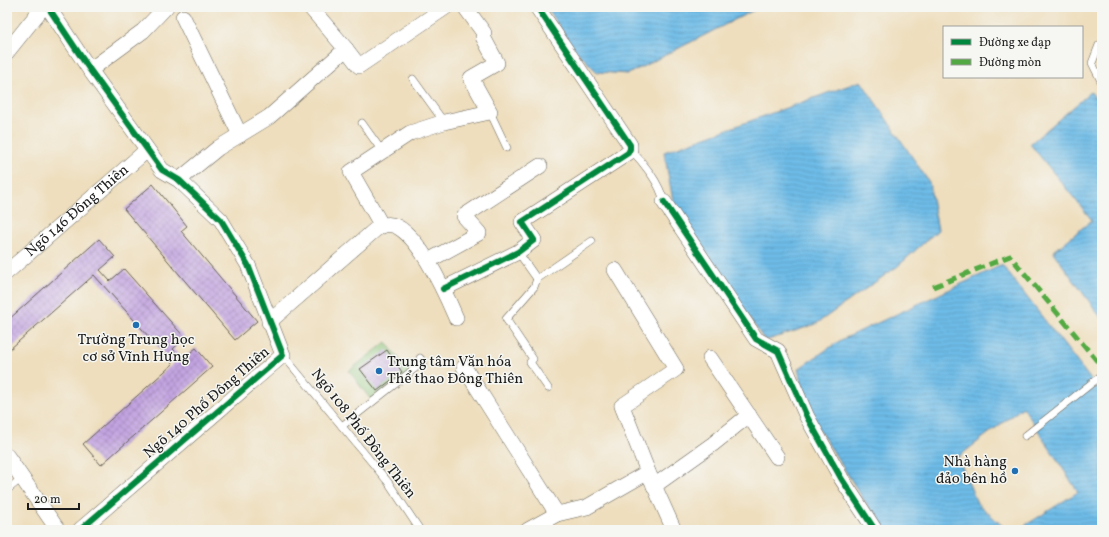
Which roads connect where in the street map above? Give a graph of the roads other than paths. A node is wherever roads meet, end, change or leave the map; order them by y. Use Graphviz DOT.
graph roads {
  1 [pos="43,7"];
  2 [pos="48,7"];
  3 [pos="166,7"];
  4 [pos="310,7"];
  5 [pos="446,7"];
  6 [pos="465,7"];
  7 [pos="537,7"];
  8 [pos="183,17"];
  9 [pos="1102,43"];
  10 [pos="346,49"];
  11 [pos="7,52"];
  12 [pos="90,70"];
  13 [pos="413,79"];
  14 [pos="1102,83"];
  15 [pos="490,112"];
  16 [pos="444,122"];
  17 [pos="362,123"];
  18 [pos="240,135"];
  19 [pos="506,148"];
  20 [pos="630,149"];
  21 [pos="147,150"];
  22 [pos="382,151"];
  23 [pos="540,166"];
  24 [pos="179,180"];
  25 [pos="664,202"];
  26 [pos="382,226"];
  27 [pos="592,241"];
  28 [pos="518,252"];
  29 [pos="428,261"];
  30 [pos="615,270"];
  31 [pos="7,272"];
  32 [pos="537,279"];
  33 [pos="443,289"];
  34 [pos="456,318"];
  35 [pos="270,322"];
  36 [pos="283,355"];
  37 [pos="420,358"];
  38 [pos="710,358"];
  39 [pos="464,367"];
  40 [pos="1100,377"];
  41 [pos="548,388"];
  42 [pos="749,415"];
  43 [pos="342,426"];
  44 [pos="1025,436"];
  45 [pos="7,456"];
  46 [pos="777,457"];
  47 [pos="648,472"];
  48 [pos="22,478"];
  49 [pos="654,486"];
  50 [pos="7,490"];
  51 [pos="556,514"];
  52 [pos="58,530"];
  53 [pos="80,530"];
  54 [pos="420,530"];
  55 [pos="528,530"];
  56 [pos="674,530"];
  57 [pos="875,530"];
  1 -- 11 [label="street"];
  2 -- 12 [label="street, Ngõ 140 Phố Đông Thiên"];
  3 -- 12 [label="street"];
  4 -- 10 [label="street"];
  5 -- 10 [label="street"];
  6 -- 15 [label="street"];
  7 -- 20 [label="street"];
  8 -- 18 [label="street"];
  9 -- 14 [label="lane"];
  10 -- 18 [label="street"];
  12 -- 21 [label="street, Ngõ 140 Phố Đông Thiên"];
  13 -- 16 [label="lane"];
  15 -- 16 [label="street"];
  15 -- 19 [label="lane"];
  16 -- 22 [label="street"];
  17 -- 22 [label="lane"];
  18 -- 24 [label="street"];
  20 -- 25 [label="lane"];
  20 -- 28 [label="street"];
  21 -- 24 [label="street, Ngõ 140 Phố Đông Thiên"];
  21 -- 31 [label="street, Ngõ 146 Đông Thiên"];
  22 -- 26 [label="street"];
  23 -- 29 [label="street"];
  24 -- 35 [label="street, Ngõ 140 Phố Đông Thiên"];
  25 -- 57 [label="street"];
  26 -- 29 [label="street"];
  26 -- 35 [label="street"];
  27 -- 32 [label="lane"];
  28 -- 32 [label="lane"];
  28 -- 33 [label="street"];
  29 -- 33 [label="street"];
  30 -- 47 [label="street"];
  32 -- 41 [label="lane"];
  33 -- 34 [label="street"];
  35 -- 36 [label="street, Ngõ 140 Phố Đông Thiên"];
  36 -- 43 [label="lane, Ngõ 108 Phố Đông Thiên"];
  36 -- 53 [label="street, Ngõ 140 Phố Đông Thiên"];
  37 -- 43 [label="lane"];
  38 -- 42 [label="street"];
  39 -- 51 [label="street"];
  40 -- 44 [label="lane"];
  42 -- 46 [label="street"];
  42 -- 49 [label="street"];
  43 -- 54 [label="lane, Ngõ 108 Phố Đông Thiên"];
  45 -- 48 [label="street"];
  47 -- 49 [label="street"];
  47 -- 51 [label="street"];
  48 -- 50 [label="lane"];
  48 -- 52 [label="street"];
  49 -- 56 [label="street"];
  51 -- 55 [label="street"];
}
